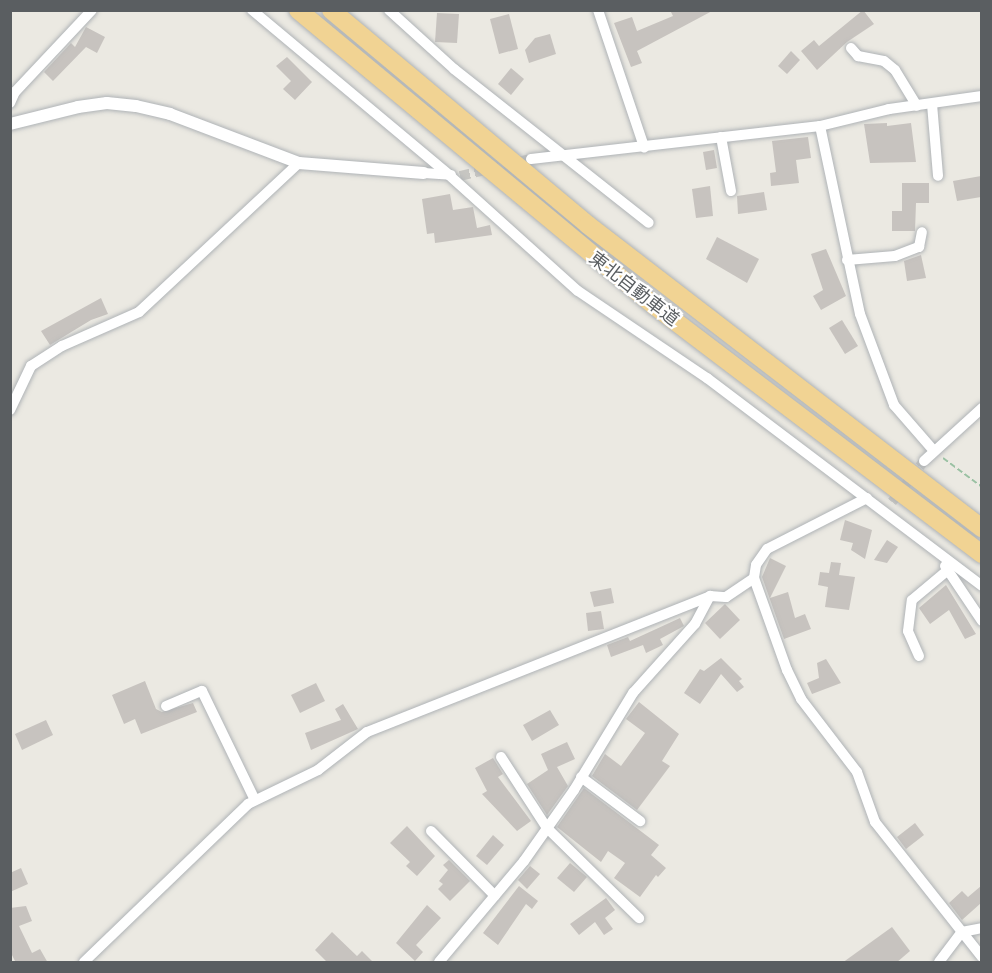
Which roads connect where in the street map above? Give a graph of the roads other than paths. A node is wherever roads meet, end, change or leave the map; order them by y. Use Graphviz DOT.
graph roads {
  1 [pos="92,10"];
  2 [pos="252,10"];
  3 [pos="298,10"];
  4 [pos="331,10"];
  5 [pos="389,10"];
  6 [pos="598,10"];
  7 [pos="851,48"];
  8 [pos="981,96"];
  9 [pos="10,103"];
  10 [pos="932,104"];
  11 [pos="916,106"];
  12 [pos="10,124"];
  13 [pos="820,126"];
  14 [pos="721,137"];
  15 [pos="644,147"];
  16 [pos="564,154"];
  17 [pos="531,159"];
  18 [pos="299,164"];
  19 [pos="424,173"];
  20 [pos="454,175"];
  21 [pos="938,176"];
  22 [pos="731,191"];
  23 [pos="649,223"];
  24 [pos="922,232"];
  25 [pos="847,260"];
  26 [pos="981,408"];
  27 [pos="10,410"];
  28 [pos="934,451"];
  29 [pos="924,461"];
  30 [pos="867,498"];
  31 [pos="981,528"];
  32 [pos="981,554"];
  33 [pos="946,558"];
  34 [pos="948,570"];
  35 [pos="754,578"];
  36 [pos="981,586"];
  37 [pos="710,596"];
  38 [pos="981,621"];
  39 [pos="919,656"];
  40 [pos="166,706"];
  41 [pos="501,757"];
  42 [pos="581,777"];
  43 [pos="255,800"];
  44 [pos="640,821"];
  45 [pos="548,828"];
  46 [pos="431,831"];
  47 [pos="495,896"];
  48 [pos="639,918"];
  49 [pos="981,928"];
  50 [pos="962,932"];
  51 [pos="981,957"];
  52 [pos="84,963"];
  53 [pos="439,963"];
  54 [pos="939,963"];
  1 -- 9 [label="street"];
  2 -- 20 [label="street"];
  3 -- 32 [label="highway, 東北自動車道"];
  4 -- 31 [label="highway, 東北自動車道"];
  5 -- 16 [label="street"];
  6 -- 15 [label="street"];
  7 -- 11 [label="street"];
  8 -- 10 [label="street"];
  10 -- 11 [label="street"];
  10 -- 21 [label="street"];
  11 -- 13 [label="street"];
  12 -- 18 [label="street"];
  13 -- 14 [label="street"];
  13 -- 25 [label="street"];
  14 -- 15 [label="street"];
  14 -- 22 [label="street"];
  15 -- 16 [label="street"];
  16 -- 17 [label="street"];
  16 -- 23 [label="street"];
  18 -- 19 [label="street"];
  18 -- 27 [label="street"];
  19 -- 20 [label="street"];
  20 -- 30 [label="street"];
  24 -- 25 [label="street"];
  25 -- 28 [label="street"];
  26 -- 28 [label="street"];
  28 -- 29 [label="street"];
  30 -- 33 [label="street"];
  30 -- 35 [label="street"];
  33 -- 34 [label="street"];
  33 -- 36 [label="street"];
  34 -- 38 [label="street"];
  34 -- 39 [label="street"];
  35 -- 37 [label="street"];
  35 -- 50 [label="street"];
  37 -- 42 [label="street"];
  37 -- 43 [label="street"];
  40 -- 43 [label="street"];
  41 -- 45 [label="street"];
  42 -- 44 [label="street"];
  42 -- 45 [label="street"];
  43 -- 52 [label="street"];
  45 -- 47 [label="street"];
  45 -- 48 [label="street"];
  46 -- 47 [label="street"];
  47 -- 53 [label="street"];
  49 -- 50 [label="street"];
  50 -- 51 [label="street"];
  50 -- 54 [label="street"];
}
